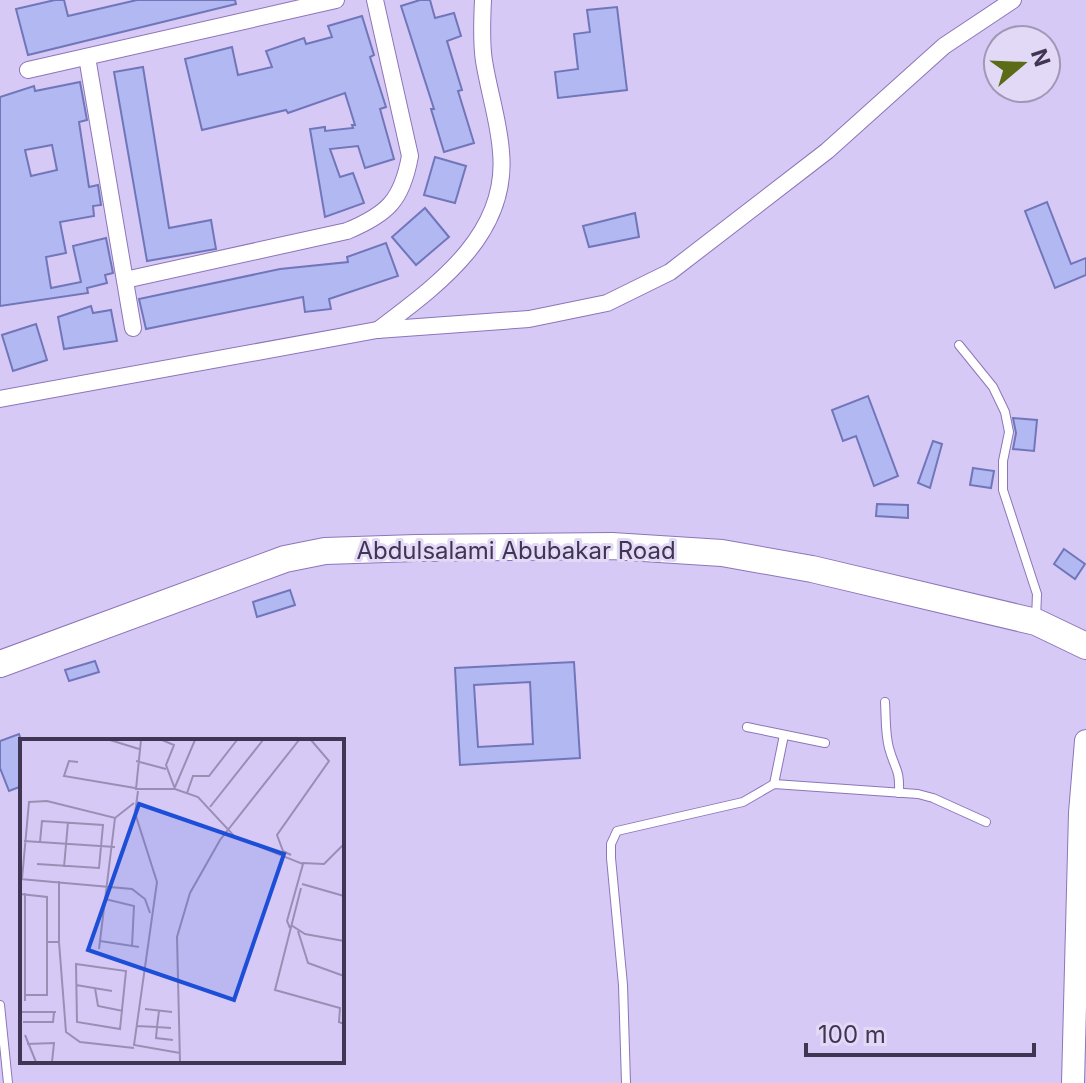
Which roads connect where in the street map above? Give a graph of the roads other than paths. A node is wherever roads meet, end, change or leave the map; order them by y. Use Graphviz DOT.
graph roads {
  1 [pos="336,0"];
  2 [pos="375,0"];
  3 [pos="483,0"];
  4 [pos="1013,0"];
  5 [pos="87,57"];
  6 [pos="28,70"];
  7 [pos="125,280"];
  8 [pos="133,328"];
  9 [pos="377,330"];
  10 [pos="959,345"];
  11 [pos="0,399"];
  12 [pos="1036,622"];
  13 [pos="1086,646"];
  14 [pos="0,664"];
  15 [pos="885,702"];
  16 [pos="747,727"];
  17 [pos="784,735"];
  18 [pos="1086,741"];
  19 [pos="825,743"];
  20 [pos="774,784"];
  21 [pos="899,793"];
  22 [pos="986,822"];
  23 [pos="0,1005"];
  24 [pos="2,1032"];
  25 [pos="8,1083"];
  26 [pos="626,1083"];
  27 [pos="1073,1083"];
  1 -- 5 [label="street"];
  2 -- 7 [label="street"];
  3 -- 9 [label="street"];
  4 -- 9 [label="street"];
  5 -- 6 [label="street"];
  5 -- 7 [label="street"];
  7 -- 8 [label="street"];
  9 -- 11 [label="street"];
  10 -- 12 [label="lane"];
  12 -- 13 [label="main road, Abdulsalami Abubakar Road"];
  12 -- 14 [label="main road, Abdulsalami Abubakar Road"];
  15 -- 21 [label="lane"];
  16 -- 17 [label="lane"];
  17 -- 19 [label="lane"];
  17 -- 20 [label="lane"];
  18 -- 27 [label="street"];
  20 -- 21 [label="lane"];
  20 -- 26 [label="lane"];
  21 -- 22 [label="lane"];
  23 -- 24 [label="lane"];
  24 -- 25 [label="lane"];
}
